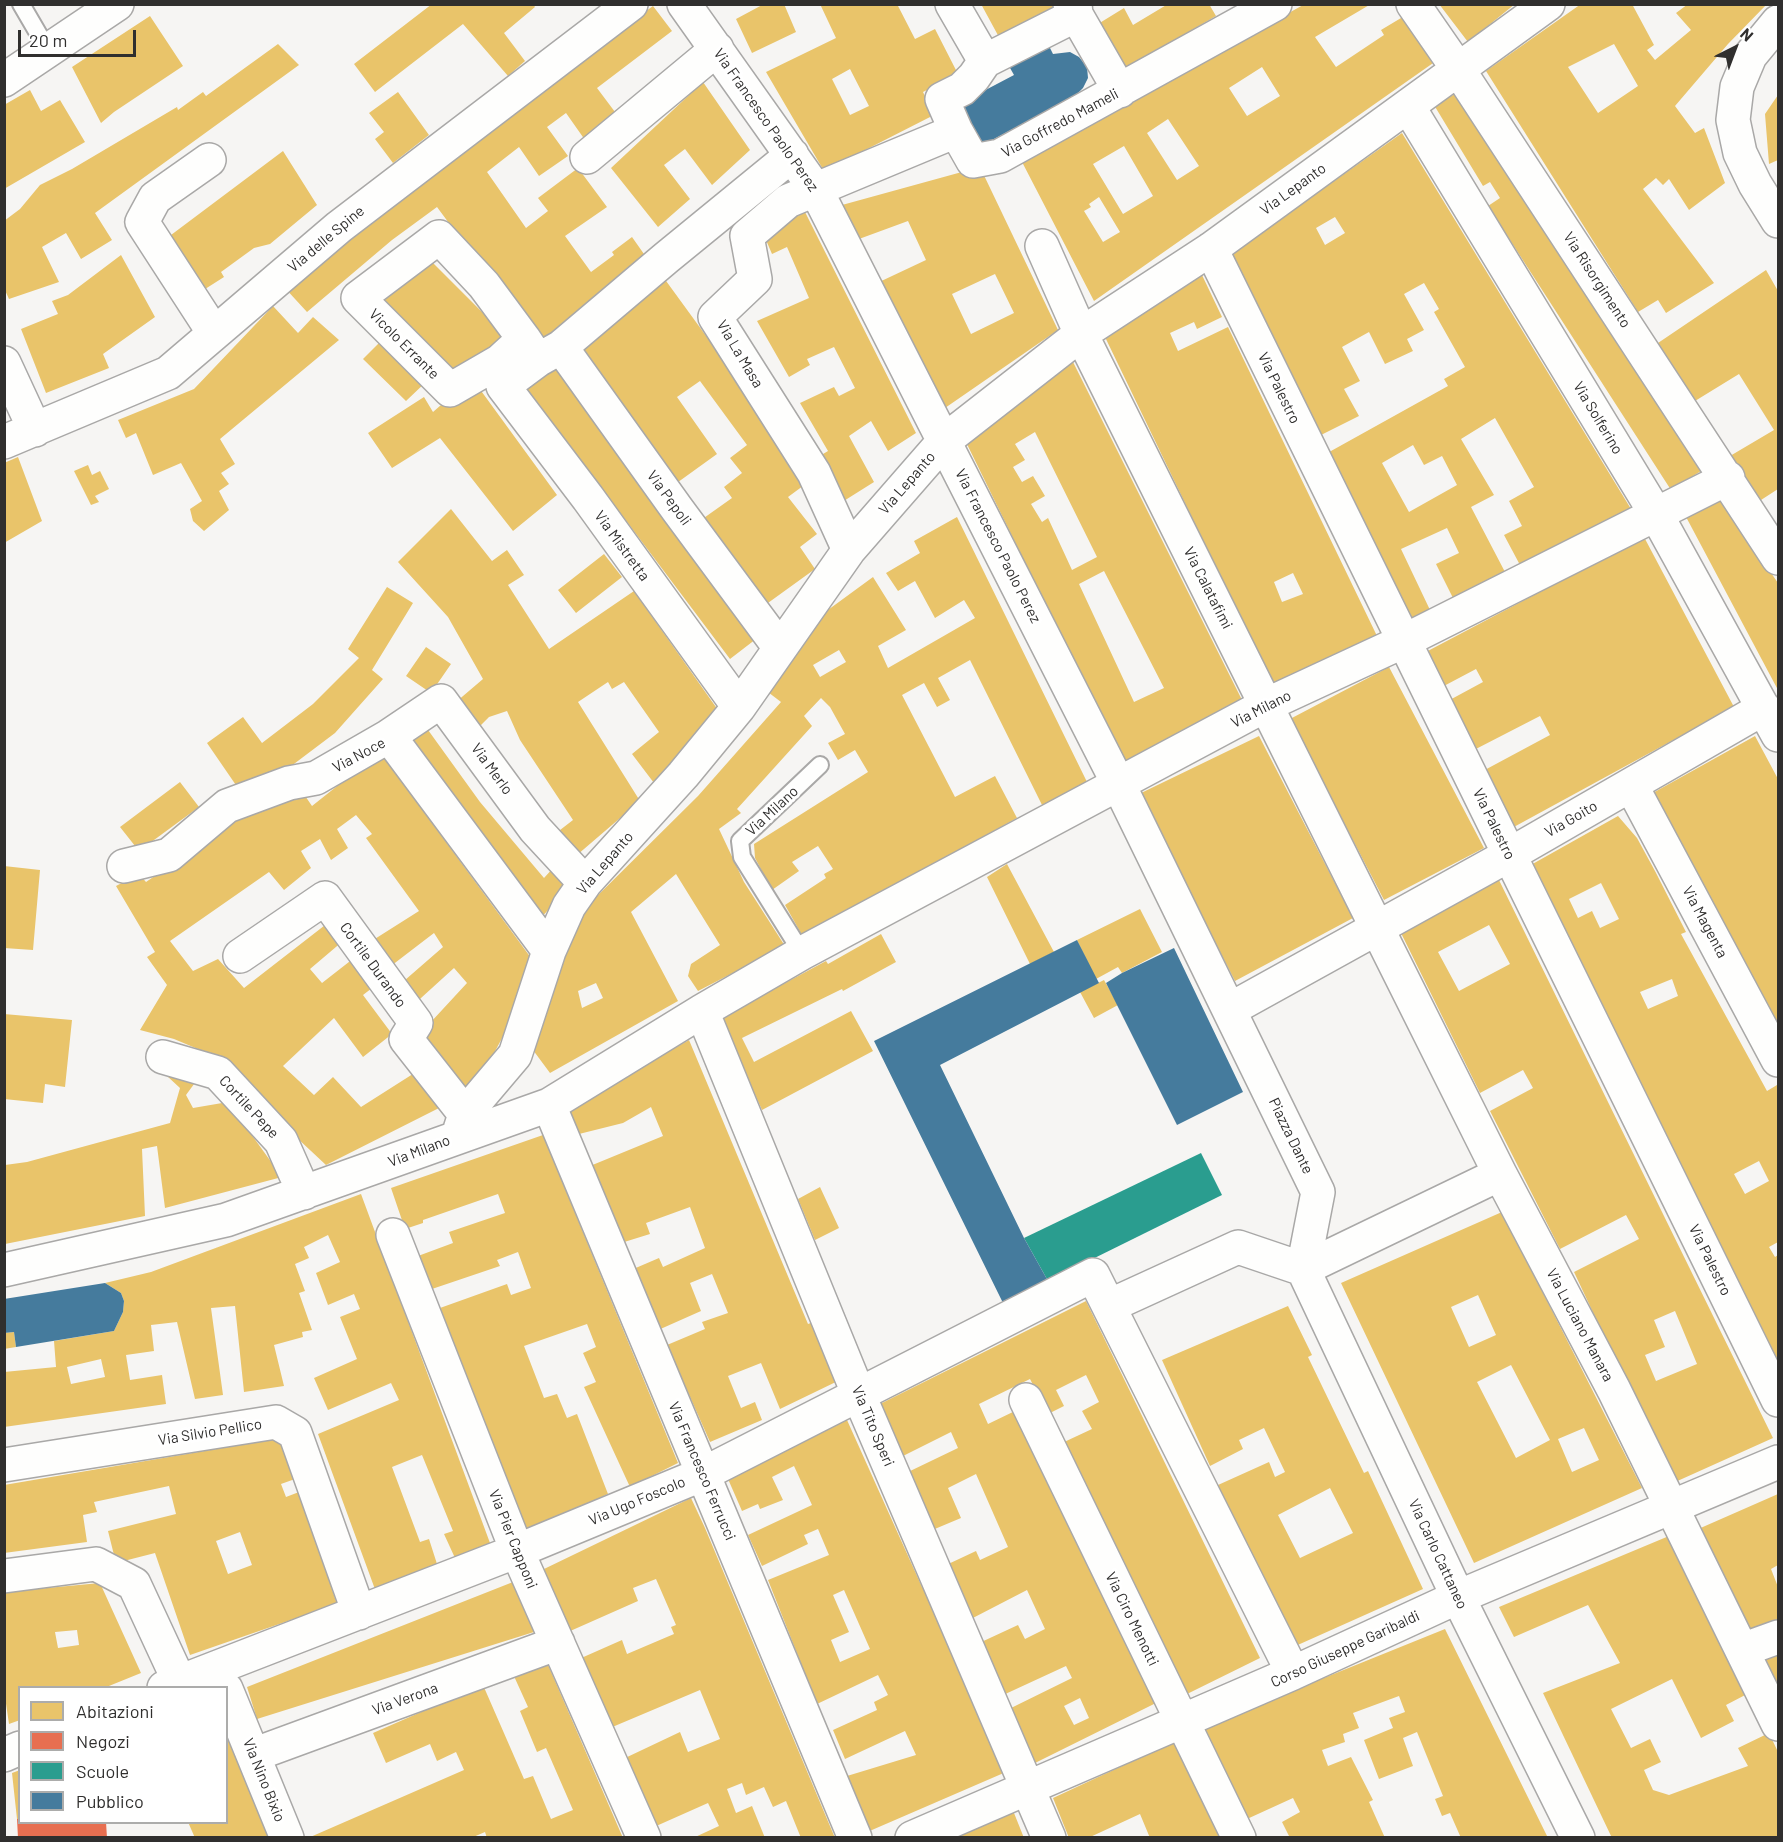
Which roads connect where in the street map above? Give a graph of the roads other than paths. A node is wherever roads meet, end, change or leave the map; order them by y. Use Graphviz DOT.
graph roads {
  1 [pos="21,4"];
  2 [pos="117,4"];
  3 [pos="631,4"];
  4 [pos="684,4"];
  5 [pos="952,4"];
  6 [pos="1275,4"];
  7 [pos="1413,4"];
  8 [pos="1548,4"];
  9 [pos="1074,8"];
  10 [pos="1238,14"];
  11 [pos="1779,22"];
  12 [pos="717,49"];
  13 [pos="49,52"];
  14 [pos="985,61"];
  15 [pos="1458,69"];
  16 [pos="4,80"];
  17 [pos="1119,91"];
  18 [pos="1408,106"];
  19 [pos="956,131"];
  20 [pos="792,156"];
  21 [pos="587,157"];
  22 [pos="209,160"];
  23 [pos="816,190"];
  24 [pos="1779,221"];
  25 [pos="1042,246"];
  26 [pos="1211,249"];
  27 [pos="214,333"];
  28 [pos="1081,334"];
  29 [pos="541,349"];
  30 [pos="4,363"];
  31 [pos="503,386"];
  32 [pos="35,430"];
  33 [pos="944,441"];
  34 [pos="4,442"];
  35 [pos="1728,478"];
  36 [pos="1656,514"];
  37 [pos="849,550"];
  38 [pos="1779,558"];
  39 [pos="1404,641"];
  40 [pos="780,648"];
  41 [pos="1266,705"];
  42 [pos="739,707"];
  43 [pos="1771,721"];
  44 [pos="388,736"];
  45 [pos="820,765"];
  46 [pos="1630,784"];
  47 [pos="1119,785"];
  48 [pos="1509,855"];
  49 [pos="124,866"];
  50 [pos="585,884"];
  51 [pos="1377,928"];
  52 [pos="549,951"];
  53 [pos="802,953"];
  54 [pos="240,956"];
  55 [pos="1229,1010"];
  56 [pos="702,1011"];
  57 [pos="163,1057"];
  58 [pos="1779,1060"];
  59 [pos="549,1105"];
  60 [pos="462,1125"];
  61 [pos="1500,1174"];
  62 [pos="304,1193"];
  63 [pos="393,1235"];
  64 [pos="1303,1269"];
  65 [pos="4,1270"];
  66 [pos="1110,1306"];
  67 [pos="858,1393"];
  68 [pos="1026,1400"];
  69 [pos="1779,1400"];
  70 [pos="1779,1462"];
  71 [pos="4,1465"];
  72 [pos="703,1474"];
  73 [pos="1672,1508"];
  74 [pos="517,1551"];
  75 [pos="4,1576"];
  76 [pos="1458,1597"];
  77 [pos="360,1613"];
  78 [pos="1779,1637"];
  79 [pos="558,1643"];
  80 [pos="1742,1650"];
  81 [pos="1293,1673"];
  82 [pos="223,1681"];
  83 [pos="172,1684"];
  84 [pos="228,1693"];
  85 [pos="1181,1721"];
  86 [pos="1779,1724"];
  87 [pos="18,1749"];
  88 [pos="4,1755"];
  89 [pos="253,1755"];
  90 [pos="1029,1788"];
  91 [pos="287,1838"];
  92 [pos="644,1838"];
  93 [pos="855,1838"];
  94 [pos="912,1838"];
  95 [pos="1049,1838"];
  96 [pos="1239,1838"];
  97 [pos="1578,1838"];
  1 -- 13 [label="lane"];
  2 -- 13 [label="street"];
  3 -- 27 [label="street, Via delle Spine"];
  4 -- 12 [label="street, Via Francesco Paolo Perez"];
  5 -- 14 [label="street"];
  6 -- 10 [label="street, Via Goffredo Mameli"];
  7 -- 15 [label="street, Via Risorgimento"];
  8 -- 15 [label="street, Via Lepanto"];
  9 -- 14 [label="street"];
  9 -- 17 [label="street"];
  10 -- 17 [label="street, Via Goffredo Mameli"];
  11 -- 24 [label="street"];
  12 -- 20 [label="street, Via Francesco Paolo Perez"];
  12 -- 21 [label="street"];
  13 -- 16 [label="street"];
  14 -- 19 [label="street"];
  15 -- 18 [label="street, Via Lepanto"];
  15 -- 35 [label="street, Via Risorgimento"];
  17 -- 19 [label="street, Via Goffredo Mameli"];
  18 -- 26 [label="street, Via Lepanto"];
  18 -- 36 [label="street, Via Solferino"];
  19 -- 23 [label="street"];
  20 -- 23 [label="street, Via Francesco Paolo Perez"];
  20 -- 29 [label="street, Vicolo Errante"];
  22 -- 27 [label="street"];
  23 -- 33 [label="street, Via Francesco Paolo Perez"];
  23 -- 37 [label="street, Via La Masa"];
  25 -- 28 [label="street, Via Calatafimi"];
  26 -- 28 [label="street, Via Lepanto"];
  26 -- 39 [label="street, Via Palestro"];
  27 -- 32 [label="street, Via delle Spine"];
  28 -- 33 [label="street, Via Lepanto"];
  28 -- 41 [label="street, Via Calatafimi"];
  29 -- 29 [label="street, Vicolo Errante"];
  29 -- 31 [label="street, Vicolo Errante"];
  29 -- 40 [label="street, Via Pepoli"];
  30 -- 32 [label="street"];
  31 -- 42 [label="street, Via Mistretta"];
  32 -- 34 [label="street, Via delle Spine"];
  33 -- 37 [label="street, Via Lepanto"];
  33 -- 47 [label="street, Via Francesco Paolo Perez"];
  35 -- 36 [label="street, Via Milano"];
  35 -- 38 [label="street, Via Risorgimento"];
  36 -- 39 [label="street, Via Milano"];
  36 -- 43 [label="street, Via Solferino"];
  37 -- 40 [label="street, Via Lepanto"];
  39 -- 41 [label="street, Via Milano"];
  39 -- 48 [label="street, Via Palestro"];
  40 -- 42 [label="street, Via Lepanto"];
  41 -- 47 [label="street, Via Milano"];
  41 -- 51 [label="street, Via Calatafimi"];
  42 -- 50 [label="street, Via Lepanto"];
  43 -- 46 [label="street, Via Goito"];
  44 -- 49 [label="street, Via Noce"];
  44 -- 50 [label="street, Via Merlo"];
  44 -- 52 [label="street, Via Noce"];
  45 -- 53 [label="lane, Via Milano"];
  46 -- 48 [label="street, Via Goito"];
  46 -- 58 [label="street, Via Magenta"];
  47 -- 53 [label="street, Via Milano"];
  47 -- 55 [label="street, Via Francesco Paolo Perez"];
  48 -- 51 [label="street, Via Goito"];
  48 -- 69 [label="street, Via Palestro"];
  50 -- 52 [label="street, Via Lepanto"];
  51 -- 55 [label="street, Via Goito"];
  51 -- 61 [label="street, Via Luciano Manara"];
  52 -- 60 [label="street, Via Lepanto"];
  53 -- 56 [label="street, Via Milano"];
  54 -- 60 [label="street, Cortile Durando"];
  55 -- 64 [label="street, Piazza Dante"];
  56 -- 59 [label="street, Via Milano"];
  56 -- 67 [label="street, Via Tito Speri"];
  57 -- 62 [label="street, Cortile Pepe"];
  59 -- 60 [label="street, Via Milano"];
  59 -- 72 [label="street, Via Francesco Ferrucci"];
  60 -- 62 [label="street, Via Milano"];
  61 -- 64 [label="street"];
  61 -- 73 [label="street, Via Luciano Manara"];
  62 -- 65 [label="street, Via Milano"];
  63 -- 74 [label="street, Via Pier Capponi"];
  64 -- 66 [label="street"];
  64 -- 76 [label="street, Via Carlo Cattaneo"];
  66 -- 67 [label="street, Via Ugo Foscolo"];
  66 -- 81 [label="street"];
  67 -- 72 [label="street, Via Ugo Foscolo"];
  67 -- 90 [label="street, Via Tito Speri"];
  68 -- 85 [label="street, Via Ciro Menotti"];
  70 -- 73 [label="street, Corso Giuseppe Garibaldi"];
  71 -- 77 [label="street, Via Silvio Pellico"];
  72 -- 74 [label="street, Via Ugo Foscolo"];
  72 -- 93 [label="street, Via Francesco Ferrucci"];
  73 -- 76 [label="street, Corso Giuseppe Garibaldi"];
  73 -- 80 [label="street, Via Luciano Manara"];
  74 -- 77 [label="street, Via Ugo Foscolo"];
  74 -- 79 [label="street, Via Pier Capponi"];
  75 -- 83 [label="street"];
  76 -- 81 [label="street, Corso Giuseppe Garibaldi"];
  76 -- 97 [label="street, Via Carlo Cattaneo"];
  77 -- 82 [label="street, Via Ugo Foscolo"];
  78 -- 80 [label="street"];
  79 -- 89 [label="street, Via Verona"];
  79 -- 92 [label="street, Via Pier Capponi"];
  80 -- 86 [label="street, Via Luciano Manara"];
  81 -- 85 [label="street, Corso Giuseppe Garibaldi"];
  82 -- 83 [label="street, Via Ugo Foscolo"];
  84 -- 89 [label="street, Via Nino Bixio"];
  85 -- 90 [label="street, Corso Giuseppe Garibaldi"];
  85 -- 96 [label="street, Via Ciro Menotti"];
  87 -- 88 [label="street"];
  89 -- 91 [label="street, Via Nino Bixio"];
  90 -- 94 [label="street, Corso Giuseppe Garibaldi"];
  90 -- 95 [label="street, Via Tito Speri"];
}
